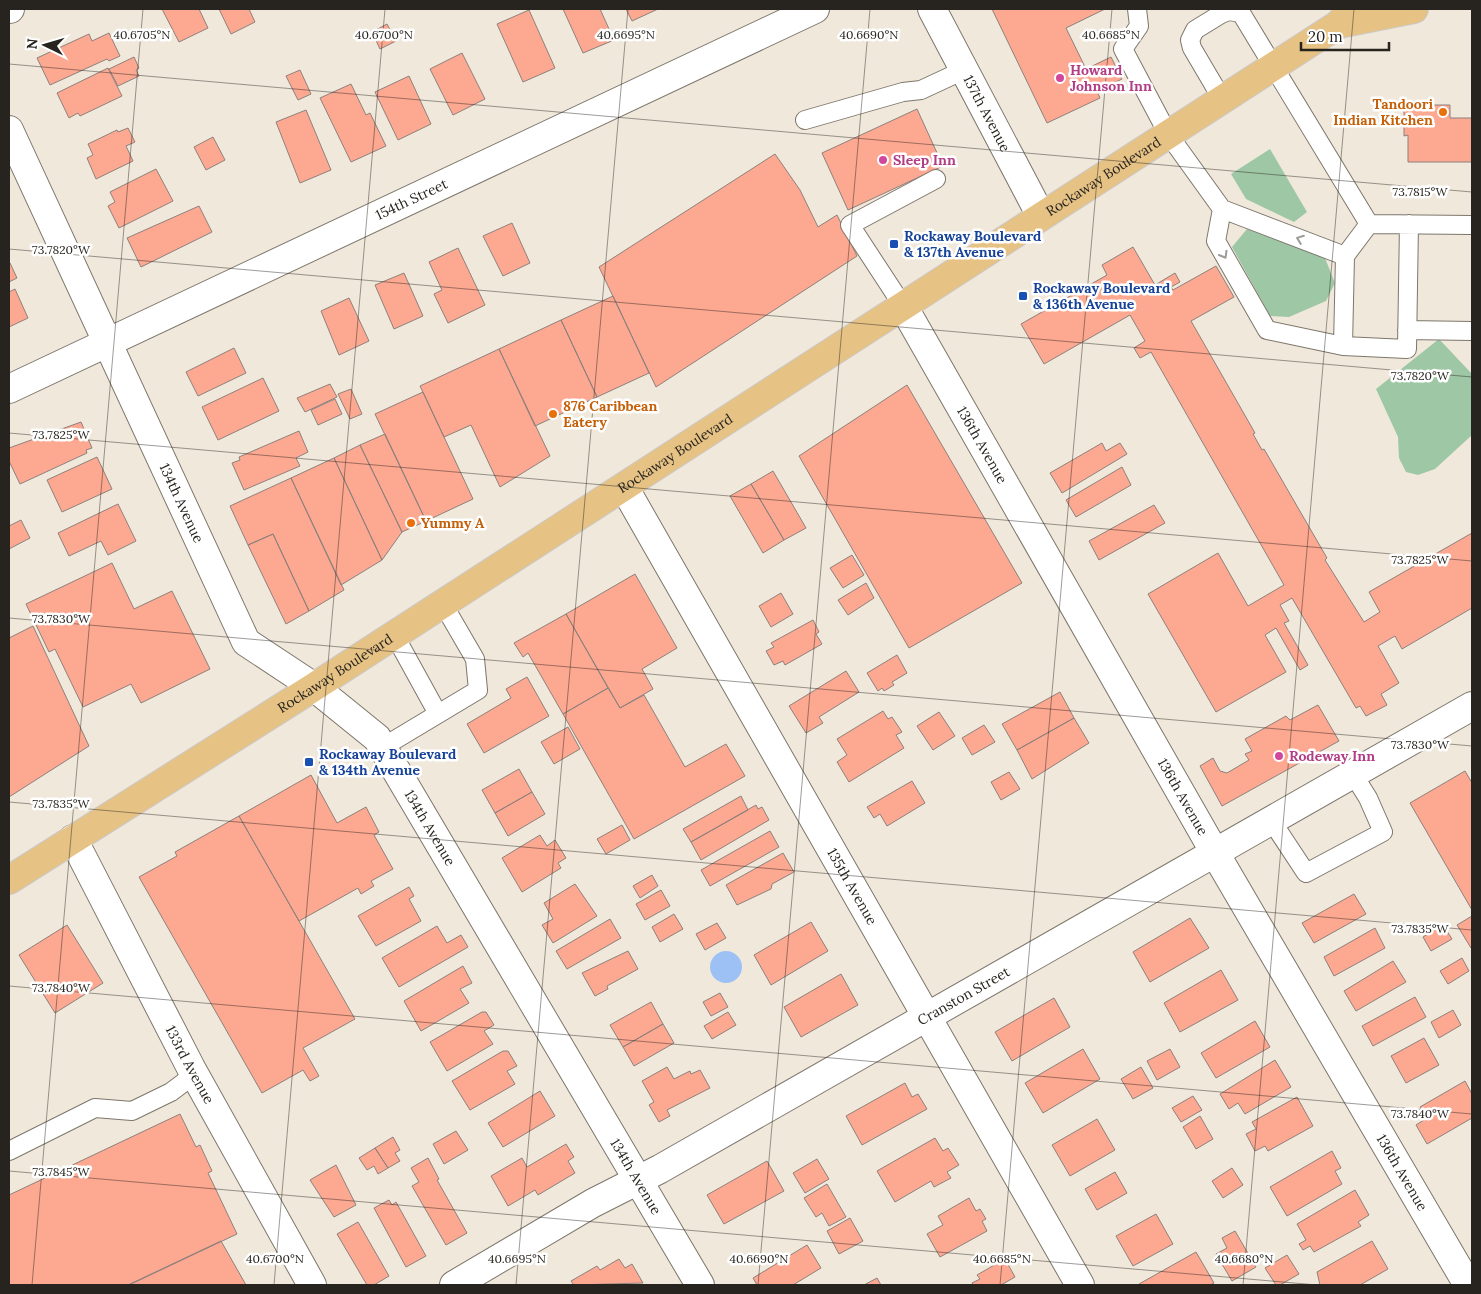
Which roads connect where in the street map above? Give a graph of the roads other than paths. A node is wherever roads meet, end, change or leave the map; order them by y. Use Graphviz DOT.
graph roads {
  1 [pos="814,9"];
  2 [pos="932,9"];
  3 [pos="1414,9"];
  4 [pos="1342,14"];
  5 [pos="1138,17"];
  6 [pos="1274,66"];
  7 [pos="964,70"];
  8 [pos="1222,99"];
  9 [pos="805,120"];
  10 [pos="9,130"];
  11 [pos="1168,134"];
  12 [pos="936,179"];
  13 [pos="1222,209"];
  14 [pos="1041,216"];
  15 [pos="1369,224"];
  16 [pos="1410,224"];
  17 [pos="1472,225"];
  18 [pos="1345,256"];
  19 [pos="903,306"];
  20 [pos="1408,330"];
  21 [pos="1472,331"];
  22 [pos="109,342"];
  23 [pos="1343,346"];
  24 [pos="9,389"];
  25 [pos="624,487"];
  26 [pos="443,604"];
  27 [pos="394,636"];
  28 [pos="314,688"];
  29 [pos="1472,706"];
  30 [pos="438,714"];
  31 [pos="383,747"];
  32 [pos="1353,774"];
  33 [pos="1271,820"];
  34 [pos="73,839"];
  35 [pos="1214,853"];
  36 [pos="9,880"];
  37 [pos="927,1017"];
  38 [pos="195,1074"];
  39 [pos="9,1151"];
  40 [pos="640,1180"];
  41 [pos="312,1285"];
  42 [pos="454,1285"];
  43 [pos="700,1285"];
  44 [pos="1080,1285"];
  45 [pos="1468,1285"];
  1 -- 22 [label="street, 154th Street"];
  2 -- 7 [label="street, 137th Avenue"];
  3 -- 4 [label="main road, Rockaway Boulevard"];
  4 -- 6 [label="main road, Rockaway Boulevard"];
  5 -- 11 [label="lane"];
  6 -- 8 [label="main road, Rockaway Boulevard"];
  6 -- 8 [label="lane"];
  6 -- 15 [label="lane"];
  7 -- 9 [label="lane"];
  7 -- 14 [label="street, 137th Avenue"];
  8 -- 11 [label="main road, Rockaway Boulevard"];
  10 -- 22 [label="street, 134th Avenue"];
  11 -- 13 [label="lane"];
  11 -- 14 [label="main road, Rockaway Boulevard"];
  12 -- 19 [label="lane"];
  18 -- 13 [label="lane, one-way"];
  13 -- 23 [label="lane, one-way"];
  14 -- 19 [label="main road, Rockaway Boulevard"];
  15 -- 16 [label="lane"];
  15 -- 18 [label="lane"];
  16 -- 17 [label="lane"];
  16 -- 20 [label="lane"];
  18 -- 23 [label="lane"];
  19 -- 25 [label="main road, Rockaway Boulevard"];
  19 -- 35 [label="street, 136th Avenue"];
  20 -- 21 [label="lane"];
  20 -- 23 [label="lane"];
  22 -- 24 [label="street, 154th Street"];
  22 -- 28 [label="street, 134th Avenue"];
  25 -- 26 [label="main road, Rockaway Boulevard"];
  25 -- 37 [label="street, 135th Avenue"];
  26 -- 27 [label="main road, Rockaway Boulevard"];
  26 -- 30 [label="lane"];
  27 -- 28 [label="main road, Rockaway Boulevard"];
  27 -- 30 [label="lane"];
  28 -- 31 [label="street, 134th Avenue"];
  28 -- 34 [label="main road, Rockaway Boulevard"];
  29 -- 32 [label="street, Cranston Street"];
  30 -- 31 [label="lane"];
  31 -- 40 [label="street, 134th Avenue"];
  32 -- 33 [label="street, Cranston Street"];
  32 -- 33 [label="lane"];
  33 -- 35 [label="street, Cranston Street"];
  34 -- 36 [label="main road, Rockaway Boulevard"];
  34 -- 38 [label="street, 133rd Avenue"];
  35 -- 37 [label="street, Cranston Street"];
  35 -- 45 [label="street, 136th Avenue"];
  37 -- 40 [label="street, Cranston Street"];
  37 -- 44 [label="street, 135th Avenue"];
  38 -- 39 [label="lane"];
  38 -- 41 [label="street, 133rd Avenue"];
  40 -- 42 [label="street, Cranston Street"];
  40 -- 43 [label="street, 134th Avenue"];
}
